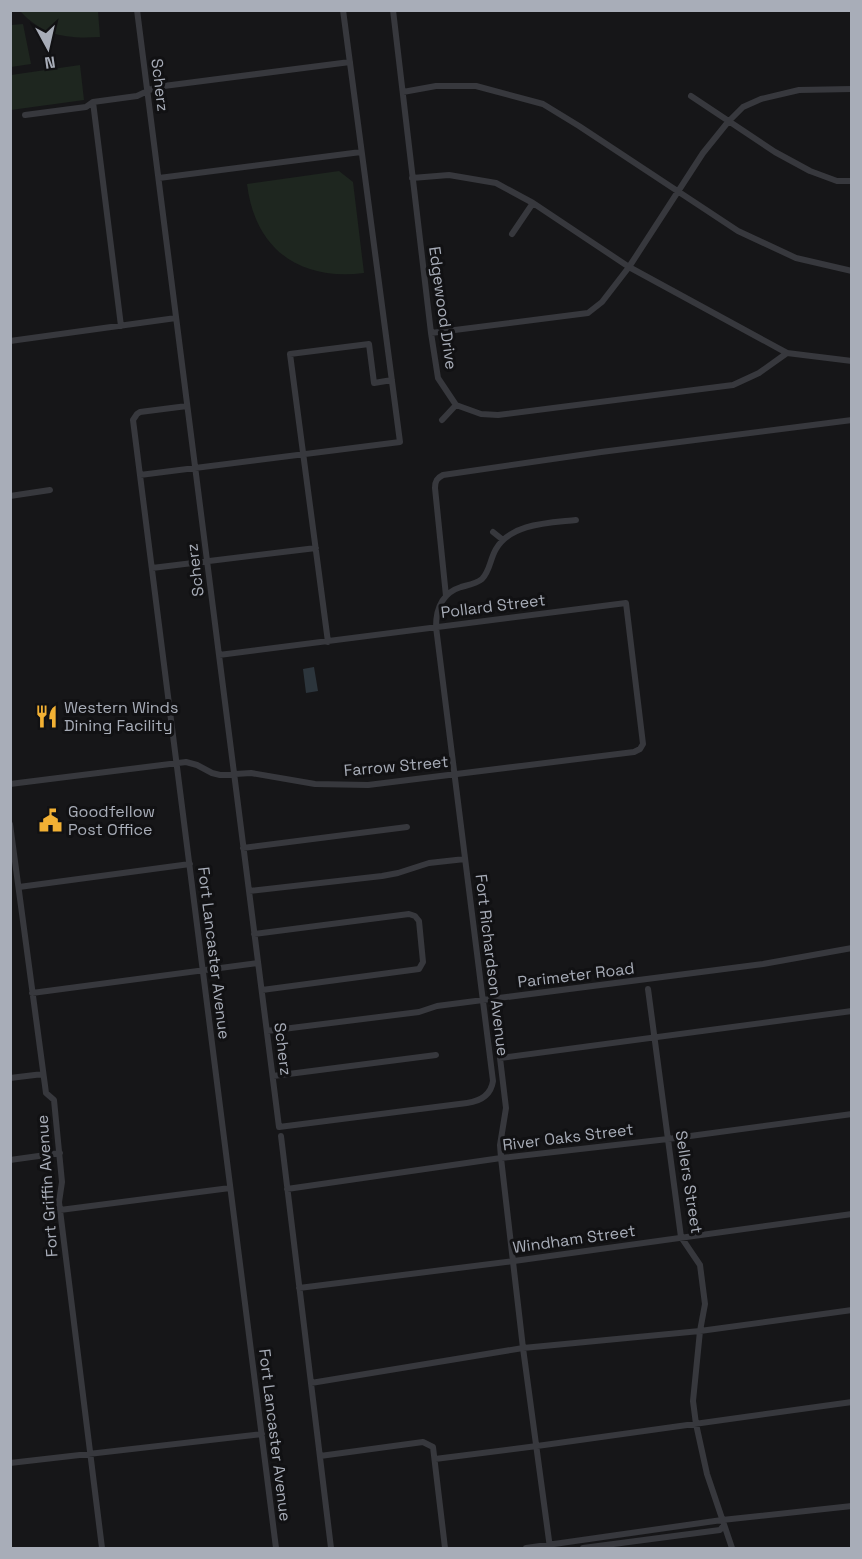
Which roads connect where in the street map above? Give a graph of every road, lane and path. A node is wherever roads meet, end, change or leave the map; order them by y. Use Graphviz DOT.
graph roads {
  1 [pos="137,10"];
  2 [pos="343,10"];
  3 [pos="393,10"];
  4 [pos="350,62"];
  5 [pos="852,89"];
  6 [pos="147,91"];
  7 [pos="403,92"];
  8 [pos="690,96"];
  9 [pos="93,102"];
  10 [pos="25,115"];
  11 [pos="728,122"];
  12 [pos="361,152"];
  13 [pos="159,178"];
  14 [pos="412,178"];
  15 [pos="852,181"];
  16 [pos="678,192"];
  17 [pos="533,203"];
  18 [pos="512,234"];
  19 [pos="628,267"];
  20 [pos="852,271"];
  21 [pos="176,318"];
  22 [pos="121,326"];
  23 [pos="431,333"];
  24 [pos="10,341"];
  25 [pos="788,352"];
  26 [pos="852,360"];
  27 [pos="392,380"];
  28 [pos="456,405"];
  29 [pos="188,406"];
  30 [pos="442,420"];
  31 [pos="852,420"];
  32 [pos="304,453"];
  33 [pos="196,468"];
  34 [pos="140,475"];
  35 [pos="50,490"];
  36 [pos="10,496"];
  37 [pos="576,520"];
  38 [pos="493,532"];
  39 [pos="503,540"];
  40 [pos="316,548"];
  41 [pos="207,561"];
  42 [pos="152,568"];
  43 [pos="446,596"];
  44 [pos="436,627"];
  45 [pos="328,642"];
  46 [pos="219,655"];
  47 [pos="642,747"];
  48 [pos="176,763"];
  49 [pos="455,774"];
  50 [pos="234,775"];
  51 [pos="10,784"];
  52 [pos="10,824"];
  53 [pos="407,827"];
  54 [pos="243,848"];
  55 [pos="465,859"];
  56 [pos="190,864"];
  57 [pos="19,887"];
  58 [pos="249,891"];
  59 [pos="255,934"];
  60 [pos="852,948"];
  61 [pos="258,963"];
  62 [pos="203,970"];
  63 [pos="648,989"];
  64 [pos="262,990"];
  65 [pos="32,993"];
  66 [pos="484,1001"];
  67 [pos="852,1011"];
  68 [pos="267,1031"];
  69 [pos="653,1037"];
  70 [pos="436,1055"];
  71 [pos="43,1074"];
  72 [pos="273,1076"];
  73 [pos="10,1078"];
  74 [pos="852,1114"];
  75 [pos="279,1127"];
  76 [pos="281,1136"];
  77 [pos="668,1139"];
  78 [pos="60,1153"];
  79 [pos="501,1158"];
  80 [pos="10,1160"];
  81 [pos="230,1188"];
  82 [pos="287,1189"];
  83 [pos="60,1210"];
  84 [pos="852,1214"];
  85 [pos="681,1237"];
  86 [pos="514,1261"];
  87 [pos="299,1288"];
  88 [pos="852,1310"];
  89 [pos="700,1331"];
  90 [pos="523,1348"];
  91 [pos="311,1383"];
  92 [pos="852,1402"];
  93 [pos="696,1424"];
  94 [pos="262,1434"];
  95 [pos="537,1446"];
  96 [pos="90,1453"];
  97 [pos="320,1456"];
  98 [pos="435,1459"];
  99 [pos="10,1463"];
  100 [pos="852,1506"];
  101 [pos="723,1522"];
  102 [pos="551,1547"];
  103 [pos="102,1548"];
  104 [pos="276,1548"];
  105 [pos="331,1548"];
  106 [pos="445,1548"];
  107 [pos="526,1548"];
  108 [pos="583,1548"];
  109 [pos="732,1548"];
  1 -- 6 [label="street, Scherz"];
  2 -- 4 [label="street"];
  3 -- 7 [label="street, Edgewood Drive"];
  4 -- 6 [label="street"];
  4 -- 12 [label="street"];
  5 -- 11 [label="street"];
  6 -- 9 [label="street"];
  6 -- 13 [label="street, Scherz"];
  7 -- 14 [label="street, Edgewood Drive"];
  7 -- 16 [label="street"];
  8 -- 11 [label="street"];
  9 -- 10 [label="street"];
  9 -- 22 [label="street"];
  11 -- 15 [label="street"];
  11 -- 16 [label="street"];
  12 -- 13 [label="street"];
  12 -- 27 [label="street"];
  13 -- 21 [label="street, Scherz"];
  14 -- 17 [label="street"];
  14 -- 23 [label="street, Edgewood Drive"];
  16 -- 19 [label="street"];
  16 -- 20 [label="street"];
  17 -- 18 [label="street"];
  17 -- 19 [label="street"];
  19 -- 23 [label="street"];
  19 -- 25 [label="street"];
  21 -- 22 [label="street"];
  21 -- 29 [label="street, Scherz"];
  22 -- 24 [label="street"];
  23 -- 28 [label="street, Edgewood Drive"];
  25 -- 26 [label="street"];
  25 -- 28 [label="street"];
  27 -- 32 [label="street"];
  27 -- 32 [label="street"];
  28 -- 30 [label="street"];
  29 -- 33 [label="street, Scherz"];
  29 -- 34 [label="street, Fort Lancaster Avenue"];
  31 -- 43 [label="street"];
  32 -- 33 [label="street"];
  32 -- 40 [label="street"];
  33 -- 34 [label="street"];
  33 -- 41 [label="street, Scherz"];
  34 -- 42 [label="street, Fort Lancaster Avenue"];
  35 -- 36 [label="street"];
  37 -- 39 [label="street"];
  38 -- 39 [label="street"];
  39 -- 43 [label="street"];
  40 -- 41 [label="street"];
  40 -- 45 [label="street"];
  41 -- 42 [label="street"];
  41 -- 46 [label="street, Scherz"];
  42 -- 48 [label="street, Fort Lancaster Avenue"];
  43 -- 44 [label="street"];
  44 -- 45 [label="street, Pollard Street"];
  44 -- 47 [label="street, Pollard Street"];
  44 -- 49 [label="street, Fort Richardson Avenue"];
  45 -- 46 [label="street, Pollard Street"];
  46 -- 50 [label="street, Scherz"];
  47 -- 49 [label="street, Farrow Street"];
  48 -- 50 [label="street, Farrow Street"];
  48 -- 51 [label="street, Farrow Street"];
  48 -- 56 [label="street, Fort Lancaster Avenue"];
  49 -- 50 [label="street, Farrow Street"];
  49 -- 55 [label="street, Fort Richardson Avenue"];
  50 -- 54 [label="street, Scherz"];
  52 -- 57 [label="street, Fort Griffin Avenue"];
  53 -- 54 [label="street"];
  54 -- 58 [label="street, Scherz"];
  55 -- 58 [label="street"];
  55 -- 66 [label="street, Fort Richardson Avenue"];
  56 -- 57 [label="street"];
  56 -- 62 [label="street, Fort Lancaster Avenue"];
  57 -- 65 [label="street, Fort Griffin Avenue"];
  58 -- 59 [label="street, Scherz"];
  59 -- 61 [label="street, Scherz"];
  59 -- 64 [label="street"];
  60 -- 66 [label="street, Parimeter Road"];
  61 -- 62 [label="street"];
  61 -- 64 [label="street, Scherz"];
  62 -- 65 [label="street"];
  62 -- 81 [label="street, Fort Lancaster Avenue"];
  63 -- 69 [label="street, Sellers Street"];
  64 -- 68 [label="street, Scherz"];
  65 -- 71 [label="street, Fort Griffin Avenue"];
  66 -- 68 [label="street, Parimeter Road"];
  66 -- 75 [label="street, Fort Richardson Avenue"];
  67 -- 69 [label="street"];
  68 -- 72 [label="street, Scherz"];
  69 -- 77 [label="street, Sellers Street"];
  69 -- 79 [label="street"];
  70 -- 72 [label="street"];
  71 -- 73 [label="street"];
  71 -- 78 [label="street, Fort Griffin Avenue"];
  72 -- 75 [label="street, Scherz"];
  74 -- 77 [label="street, River Oaks Street"];
  76 -- 82 [label="street"];
  77 -- 79 [label="street, River Oaks Street"];
  77 -- 85 [label="street, Sellers Street"];
  78 -- 80 [label="street"];
  78 -- 83 [label="street, Fort Griffin Avenue"];
  79 -- 82 [label="street, River Oaks Street"];
  79 -- 86 [label="street"];
  81 -- 83 [label="street"];
  81 -- 94 [label="street, Fort Lancaster Avenue"];
  82 -- 87 [label="street"];
  83 -- 96 [label="street, Fort Griffin Avenue"];
  84 -- 85 [label="street, Windham Street"];
  85 -- 86 [label="street, Windham Street"];
  85 -- 89 [label="street, Sellers Street"];
  86 -- 87 [label="street, Windham Street"];
  86 -- 90 [label="street"];
  87 -- 91 [label="street"];
  88 -- 89 [label="street"];
  89 -- 90 [label="street"];
  89 -- 93 [label="street, Sellers Street"];
  90 -- 91 [label="street"];
  90 -- 95 [label="street"];
  91 -- 97 [label="street"];
  92 -- 93 [label="street"];
  93 -- 95 [label="street"];
  93 -- 101 [label="street, Sellers Street"];
  94 -- 96 [label="street"];
  94 -- 104 [label="street, Fort Lancaster Avenue"];
  95 -- 98 [label="street"];
  95 -- 102 [label="street"];
  96 -- 99 [label="street"];
  96 -- 103 [label="street, Fort Griffin Avenue"];
  97 -- 98 [label="street"];
  97 -- 105 [label="street"];
  98 -- 106 [label="street"];
  100 -- 101 [label="street"];
  101 -- 102 [label="street"];
  101 -- 108 [label="street"];
  101 -- 109 [label="street, Sellers Street"];
  102 -- 107 [label="street"];
}
